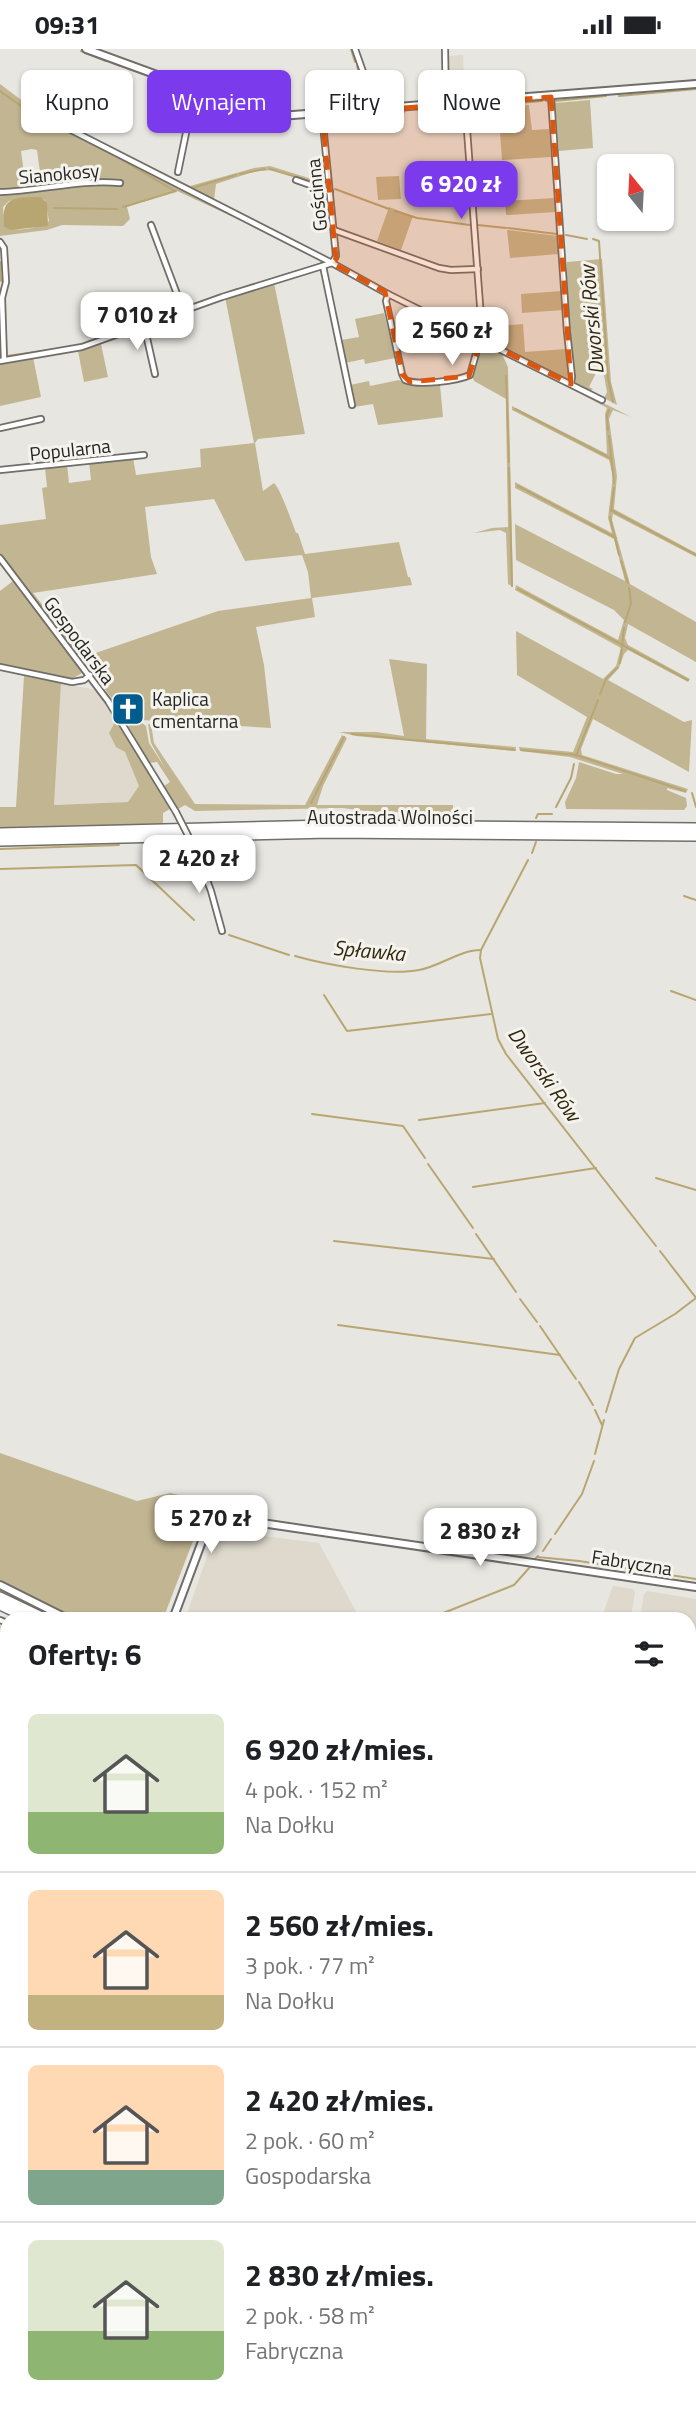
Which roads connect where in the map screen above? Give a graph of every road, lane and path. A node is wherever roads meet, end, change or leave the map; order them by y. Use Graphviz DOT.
graph roads {
  1 [pos="86,49"];
  2 [pos="355,49"];
  3 [pos="445,49"];
  4 [pos="362,70"];
  5 [pos="445,70"];
  6 [pos="147,71"];
  7 [pos="696,84"];
  8 [pos="551,97"];
  9 [pos="525,99"];
  10 [pos="77,133"];
  11 [pos="186,133"];
  12 [pos="324,133"];
  13 [pos="467,133"];
  14 [pos="178,172"];
  15 [pos="296,180"];
  16 [pos="120,183"];
  17 [pos="330,191"];
  18 [pos="0,192"];
  19 [pos="151,225"];
  20 [pos="334,230"];
  21 [pos="0,242"];
  22 [pos="332,263"];
  23 [pos="323,266"];
  24 [pos="478,269"];
  25 [pos="388,294"];
  26 [pos="183,310"];
  27 [pos="144,325"];
  28 [pos="480,339"];
  29 [pos="2,360"];
  30 [pos="155,374"];
  31 [pos="570,384"];
  32 [pos="602,400"];
  33 [pos="352,405"];
  34 [pos="41,419"];
  35 [pos="0,428"];
  36 [pos="144,455"];
  37 [pos="0,470"];
  38 [pos="0,558"];
  39 [pos="0,667"];
  40 [pos="90,675"];
  41 [pos="696,828"];
  42 [pos="0,833"];
  43 [pos="696,836"];
  44 [pos="0,841"];
  45 [pos="222,931"];
  46 [pos="0,1585"];
  47 [pos="696,1587"];
  48 [pos="0,1597"];
  49 [pos="31,1612"];
  50 [pos="54,1612"];
  51 [pos="176,1612"];
  1 -- 6 [label="street"];
  2 -- 4 [label="street"];
  3 -- 5 [label="street"];
  7 -- 8 [label="street"];
  8 -- 9 [label="street"];
  8 -- 31 [label="street"];
  10 -- 22 [label="street"];
  11 -- 14 [label="street"];
  12 -- 17 [label="street, Gościnna"];
  13 -- 24 [label="street"];
  15 -- 17 [label="street"];
  16 -- 18 [label="street, Sianokosy"];
  17 -- 20 [label="street, Gościnna"];
  19 -- 26 [label="street"];
  20 -- 22 [label="street, Gościnna"];
  20 -- 24 [label="street"];
  21 -- 29 [label="street"];
  22 -- 23 [label="street"];
  22 -- 25 [label="street"];
  23 -- 26 [label="street"];
  23 -- 33 [label="street"];
  24 -- 28 [label="street"];
  25 -- 28 [label="street"];
  25 -- 28 [label="street"];
  26 -- 27 [label="street"];
  27 -- 29 [label="street"];
  27 -- 30 [label="street"];
  28 -- 31 [label="street"];
  31 -- 32 [label="street"];
  34 -- 35 [label="street"];
  36 -- 37 [label="street, Popularna"];
  38 -- 40 [label="street, Gospodarska"];
  39 -- 40 [label="street"];
  40 -- 45 [label="street, Gospodarska, bridge"];
  41 -- 42 [label="highway, Autostrada Wolności"];
  43 -- 44 [label="highway, Autostrada Wolności"];
  46 -- 50 [label="street"];
  47 -- 51 [label="street, Fabryczna"];
  48 -- 49 [label="highway"];
}
